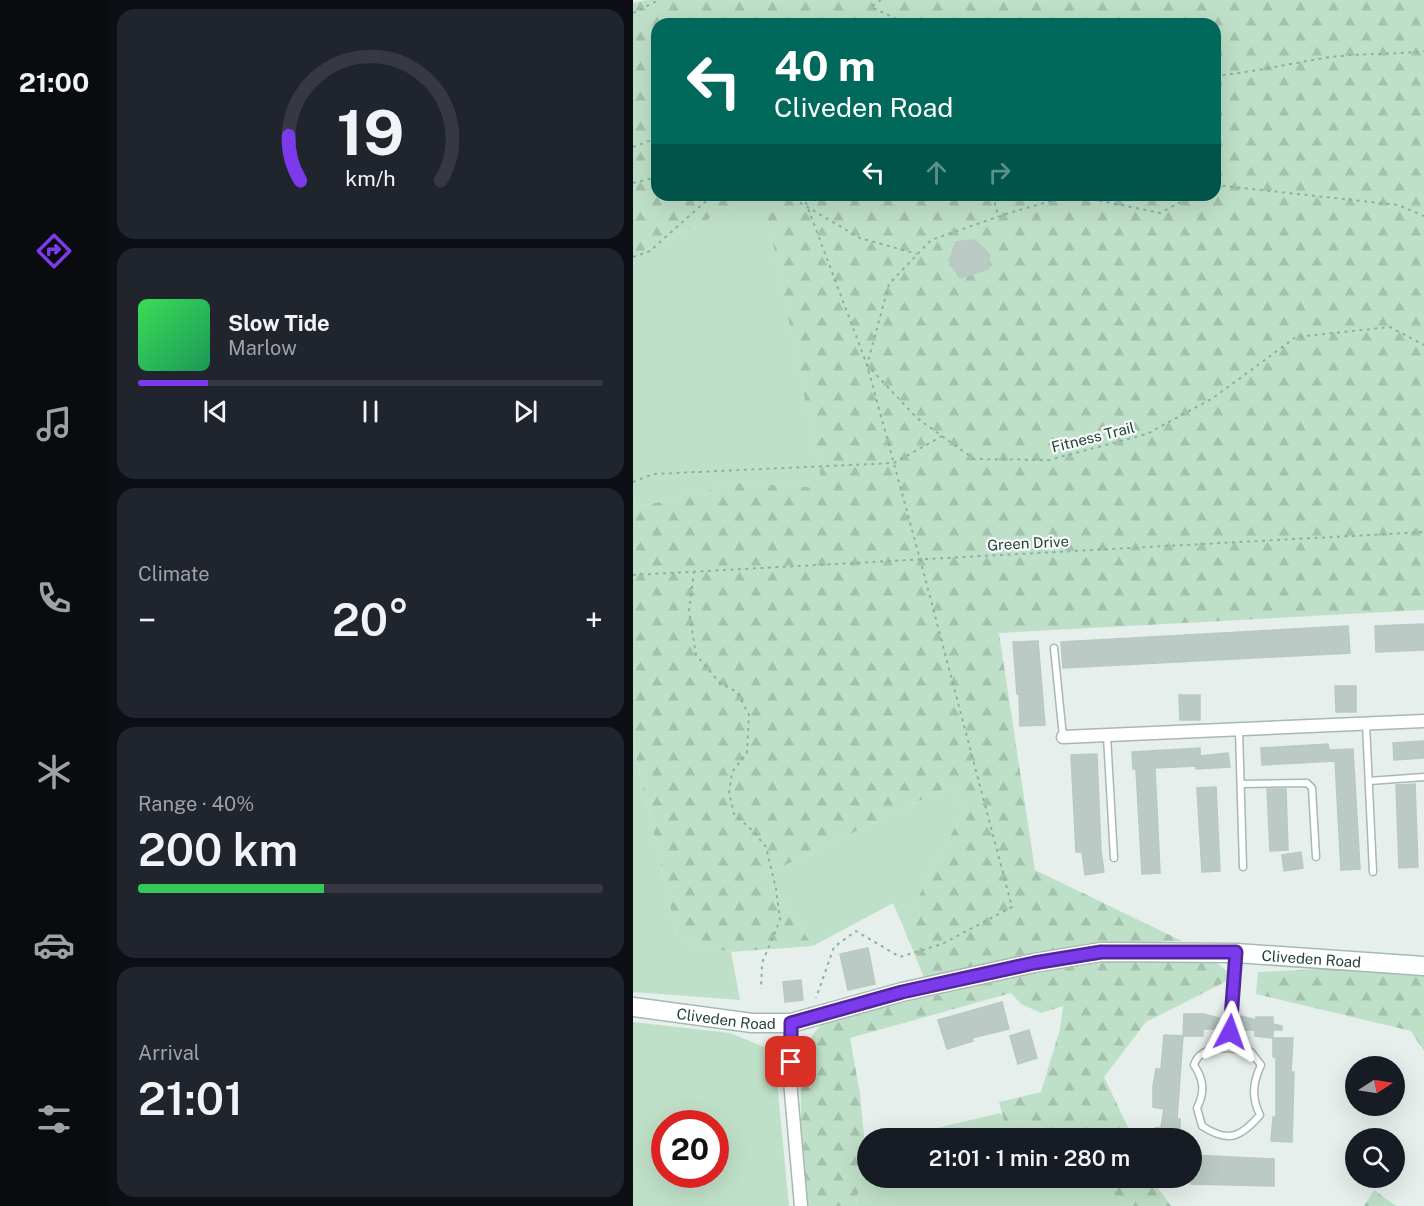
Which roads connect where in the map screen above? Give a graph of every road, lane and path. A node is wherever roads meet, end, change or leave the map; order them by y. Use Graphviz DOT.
graph roads {
  1 [pos="659,0"];
  2 [pos="881,0"];
  3 [pos="633,13"];
  4 [pos="895,18"];
  5 [pos="1424,51"];
  6 [pos="1221,75"];
  7 [pos="651,140"];
  8 [pos="633,147"];
  9 [pos="651,178"];
  10 [pos="633,183"];
  11 [pos="1221,186"];
  12 [pos="708,201"];
  13 [pos="796,201"];
  14 [pos="805,201"];
  15 [pos="994,201"];
  16 [pos="1051,201"];
  17 [pos="1101,201"];
  18 [pos="1183,201"];
  19 [pos="807,208"];
  20 [pos="998,216"];
  21 [pos="1424,216"];
  22 [pos="917,254"];
  23 [pos="633,257"];
  24 [pos="1424,345"];
  25 [pos="867,365"];
  26 [pos="942,436"];
  27 [pos="894,463"];
  28 [pos="633,482"];
  29 [pos="1424,532"];
  30 [pos="920,559"];
  31 [pos="694,571"];
  32 [pos="633,575"];
  33 [pos="1054,648"];
  34 [pos="1424,721"];
  35 [pos="1369,723"];
  36 [pos="1239,730"];
  37 [pos="1107,736"];
  38 [pos="1063,737"];
  39 [pos="1424,777"];
  40 [pos="1369,781"];
  41 [pos="1241,784"];
  42 [pos="1316,857"];
  43 [pos="1115,858"];
  44 [pos="1243,867"];
  45 [pos="1373,872"];
  46 [pos="1236,952"];
  47 [pos="1424,966"];
  48 [pos="761,989"];
  49 [pos="633,1007"];
  50 [pos="810,1019"];
  51 [pos="791,1023"];
  52 [pos="1229,1048"];
  53 [pos="801,1206"];
  1 -- 3 [label="path"];
  2 -- 4 [label="path"];
  5 -- 6 [label="path"];
  7 -- 8 [label="path"];
  9 -- 10 [label="path"];
  11 -- 21 [label="path"];
  12 -- 23 [label="path"];
  13 -- 19 [label="path"];
  14 -- 19 [label="path"];
  15 -- 20 [label="path"];
  16 -- 20 [label="path"];
  17 -- 18 [label="path"];
  19 -- 22 [label="path"];
  19 -- 25 [label="path"];
  20 -- 22 [label="path"];
  22 -- 25 [label="path"];
  24 -- 26 [label="path, Fitness Trail"];
  25 -- 26 [label="path, Fitness Trail"];
  25 -- 27 [label="path"];
  26 -- 27 [label="path"];
  27 -- 28 [label="path"];
  27 -- 30 [label="path"];
  29 -- 30 [label="path, Green Drive"];
  30 -- 31 [label="path, Green Drive"];
  30 -- 50 [label="path"];
  31 -- 32 [label="path, Green Drive"];
  31 -- 48 [label="path"];
  33 -- 38 [label="lane"];
  34 -- 35 [label="street"];
  35 -- 36 [label="street"];
  35 -- 40 [label="lane"];
  36 -- 37 [label="street"];
  36 -- 41 [label="lane"];
  37 -- 38 [label="street"];
  37 -- 43 [label="lane"];
  39 -- 40 [label="lane"];
  40 -- 45 [label="lane"];
  41 -- 42 [label="lane"];
  41 -- 44 [label="lane"];
  46 -- 47 [label="street, Cliveden Road"];
  46 -- 50 [label="street, Cliveden Road"];
  46 -- 52 [label="lane"];
  49 -- 51 [label="street, Cliveden Road"];
  50 -- 51 [label="street, Cliveden Road"];
  51 -- 53 [label="street"];
  52 -- 52 [label="lane"];
}
